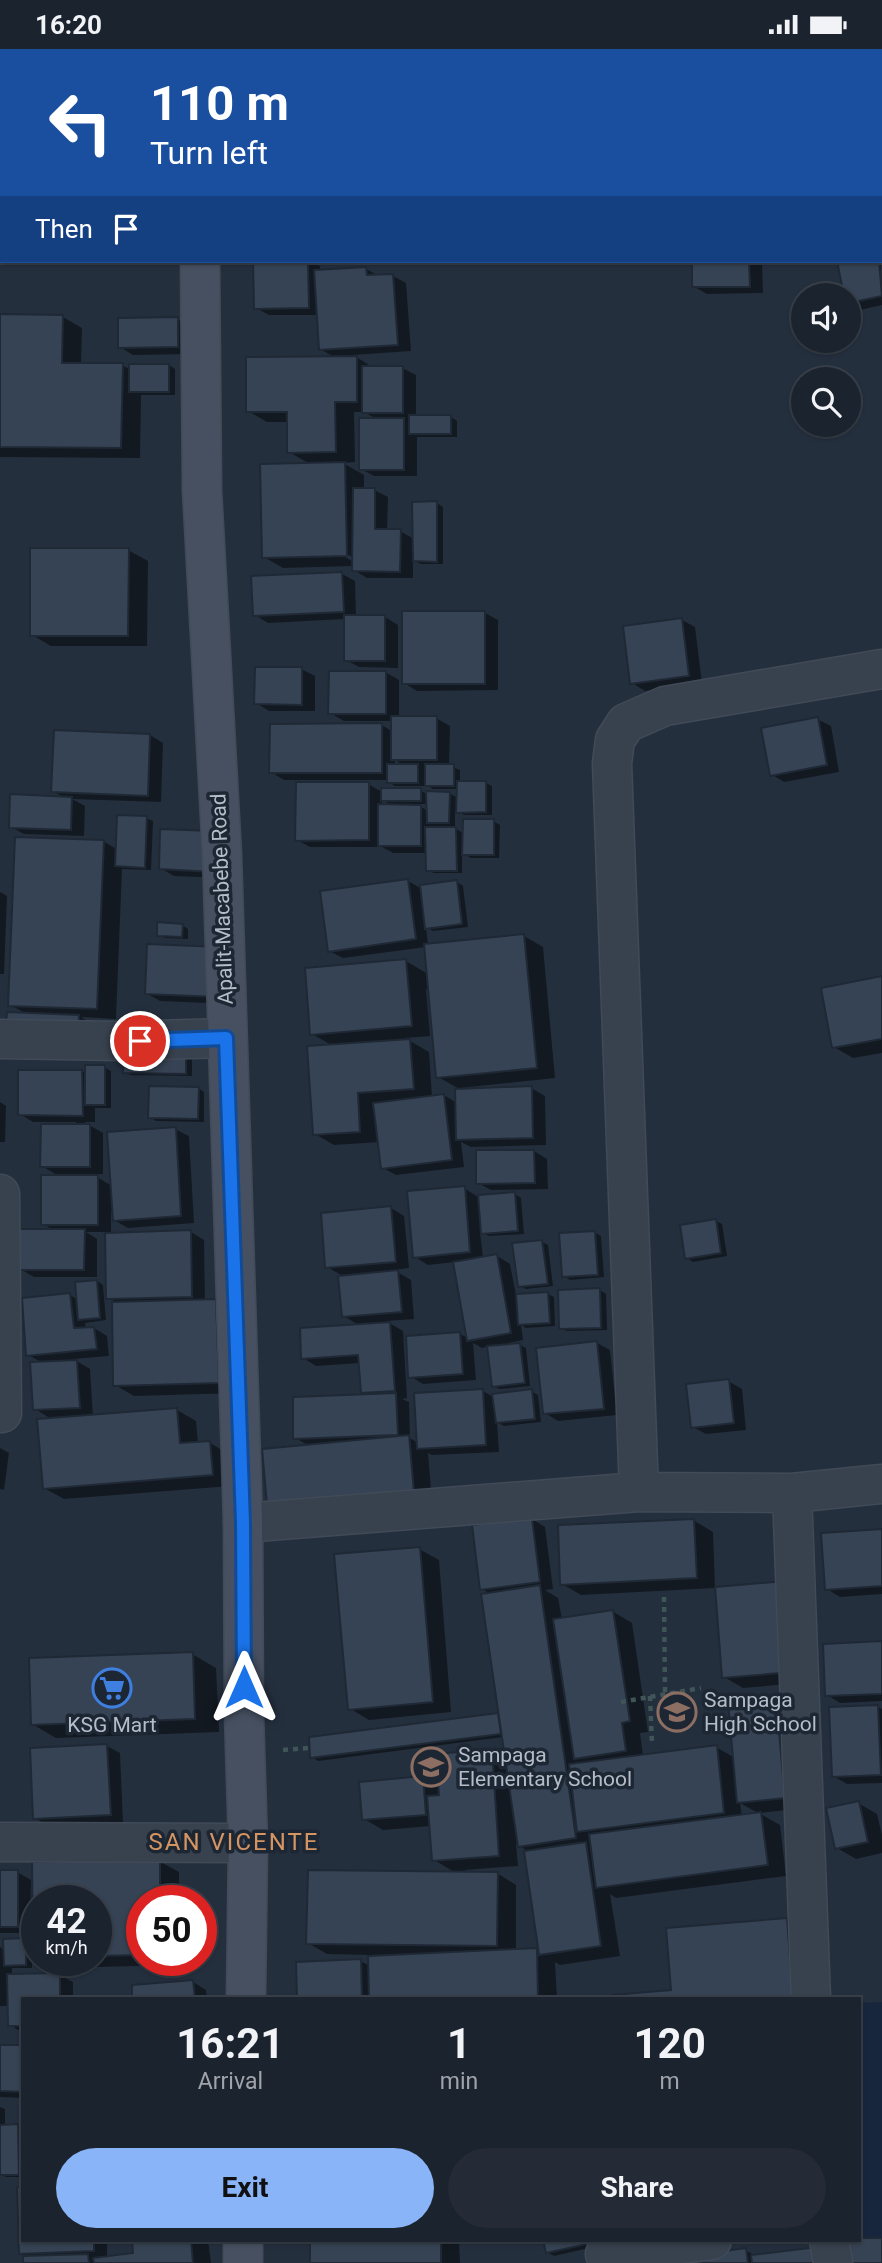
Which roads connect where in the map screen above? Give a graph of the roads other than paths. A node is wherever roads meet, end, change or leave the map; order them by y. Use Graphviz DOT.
graph roads {
  1 [pos="200,263"];
  2 [pos="882,669"];
  3 [pos="226,1038"];
  4 [pos="0,1039"];
  5 [pos="0,1194"];
  6 [pos="2,1413"];
  7 [pos="882,1484"];
  8 [pos="639,1492"];
  9 [pos="792,1493"];
  10 [pos="243,1523"];
  11 [pos="0,1842"];
  12 [pos="248,1843"];
  13 [pos="246,1997"];
  14 [pos="811,1997"];
  15 [pos="243,2242"];
  16 [pos="697,2242"];
  17 [pos="829,2242"];
  18 [pos="605,2254"];
  19 [pos="243,2263"];
  20 [pos="833,2263"];
  1 -- 3 [label="main road, Apalit-Macabebe Road"];
  2 -- 8 [label="street"];
  3 -- 4 [label="street"];
  3 -- 10 [label="main road, Apalit-Macabebe Road"];
  5 -- 6 [label="street"];
  7 -- 9 [label="street"];
  8 -- 9 [label="street"];
  8 -- 10 [label="street"];
  9 -- 14 [label="street"];
  10 -- 12 [label="main road, Apalit-Macabebe Road"];
  11 -- 12 [label="street"];
  12 -- 13 [label="main road, Apalit-Macabebe Road"];
  15 -- 19 [label="main road"];
  16 -- 18 [label="street"];
  17 -- 20 [label="street"];
}
